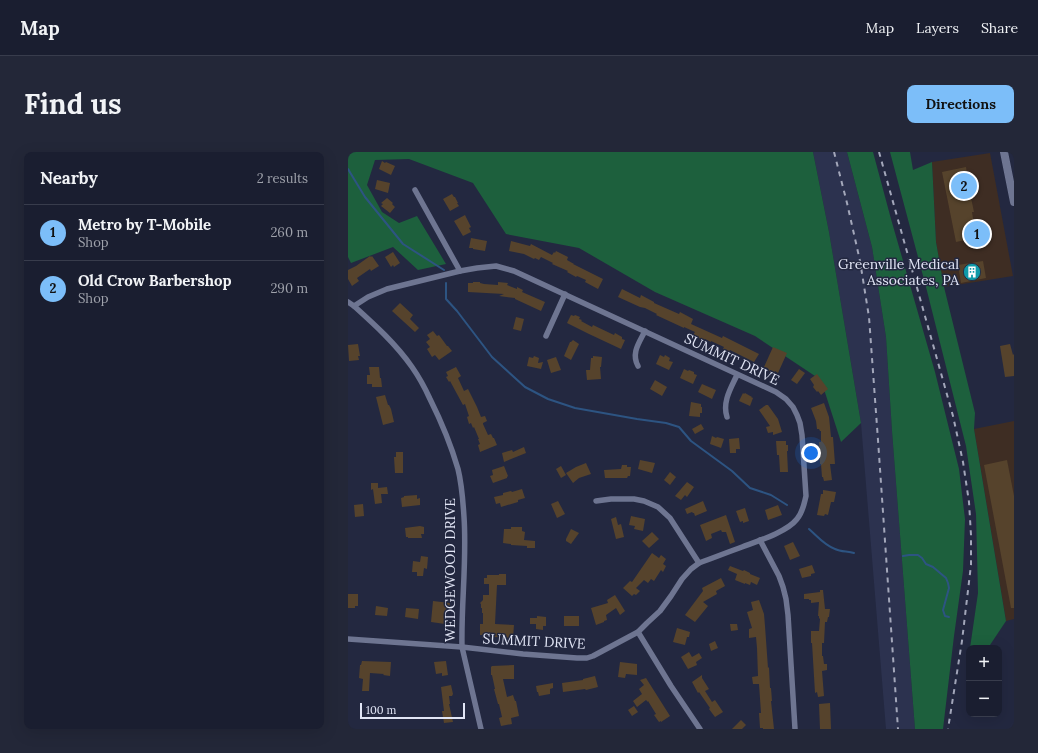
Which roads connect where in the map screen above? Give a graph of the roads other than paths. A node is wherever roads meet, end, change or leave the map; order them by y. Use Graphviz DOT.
graph roads {
  1 [pos="1004,152"];
  2 [pos="415,190"];
  3 [pos="1014,202"];
  4 [pos="460,271"];
  5 [pos="565,294"];
  6 [pos="348,302"];
  7 [pos="354,306"];
  8 [pos="645,331"];
  9 [pos="546,336"];
  10 [pos="638,366"];
  11 [pos="737,375"];
  12 [pos="727,417"];
  13 [pos="596,501"];
  14 [pos="760,540"];
  15 [pos="699,563"];
  16 [pos="638,632"];
  17 [pos="348,639"];
  18 [pos="462,647"];
  19 [pos="482,729"];
  20 [pos="700,729"];
  21 [pos="795,729"];
  1 -- 3 [label="main road"];
  2 -- 4 [label="street"];
  4 -- 5 [label="street, SUMMIT DRIVE"];
  4 -- 7 [label="street, SUMMIT DRIVE"];
  5 -- 8 [label="street, SUMMIT DRIVE"];
  5 -- 9 [label="street"];
  6 -- 7 [label="street, WEDGEWOOD DRIVE"];
  7 -- 18 [label="street, WEDGEWOOD DRIVE"];
  8 -- 10 [label="street"];
  8 -- 11 [label="street, SUMMIT DRIVE"];
  11 -- 12 [label="street"];
  11 -- 14 [label="street, SUMMIT DRIVE"];
  13 -- 15 [label="street"];
  14 -- 15 [label="street, SUMMIT DRIVE"];
  14 -- 21 [label="street"];
  15 -- 16 [label="street, SUMMIT DRIVE"];
  16 -- 18 [label="street, SUMMIT DRIVE"];
  16 -- 20 [label="street"];
  17 -- 18 [label="street, SUMMIT DRIVE"];
  18 -- 19 [label="street, WEDGEWOOD DRIVE"];
}
